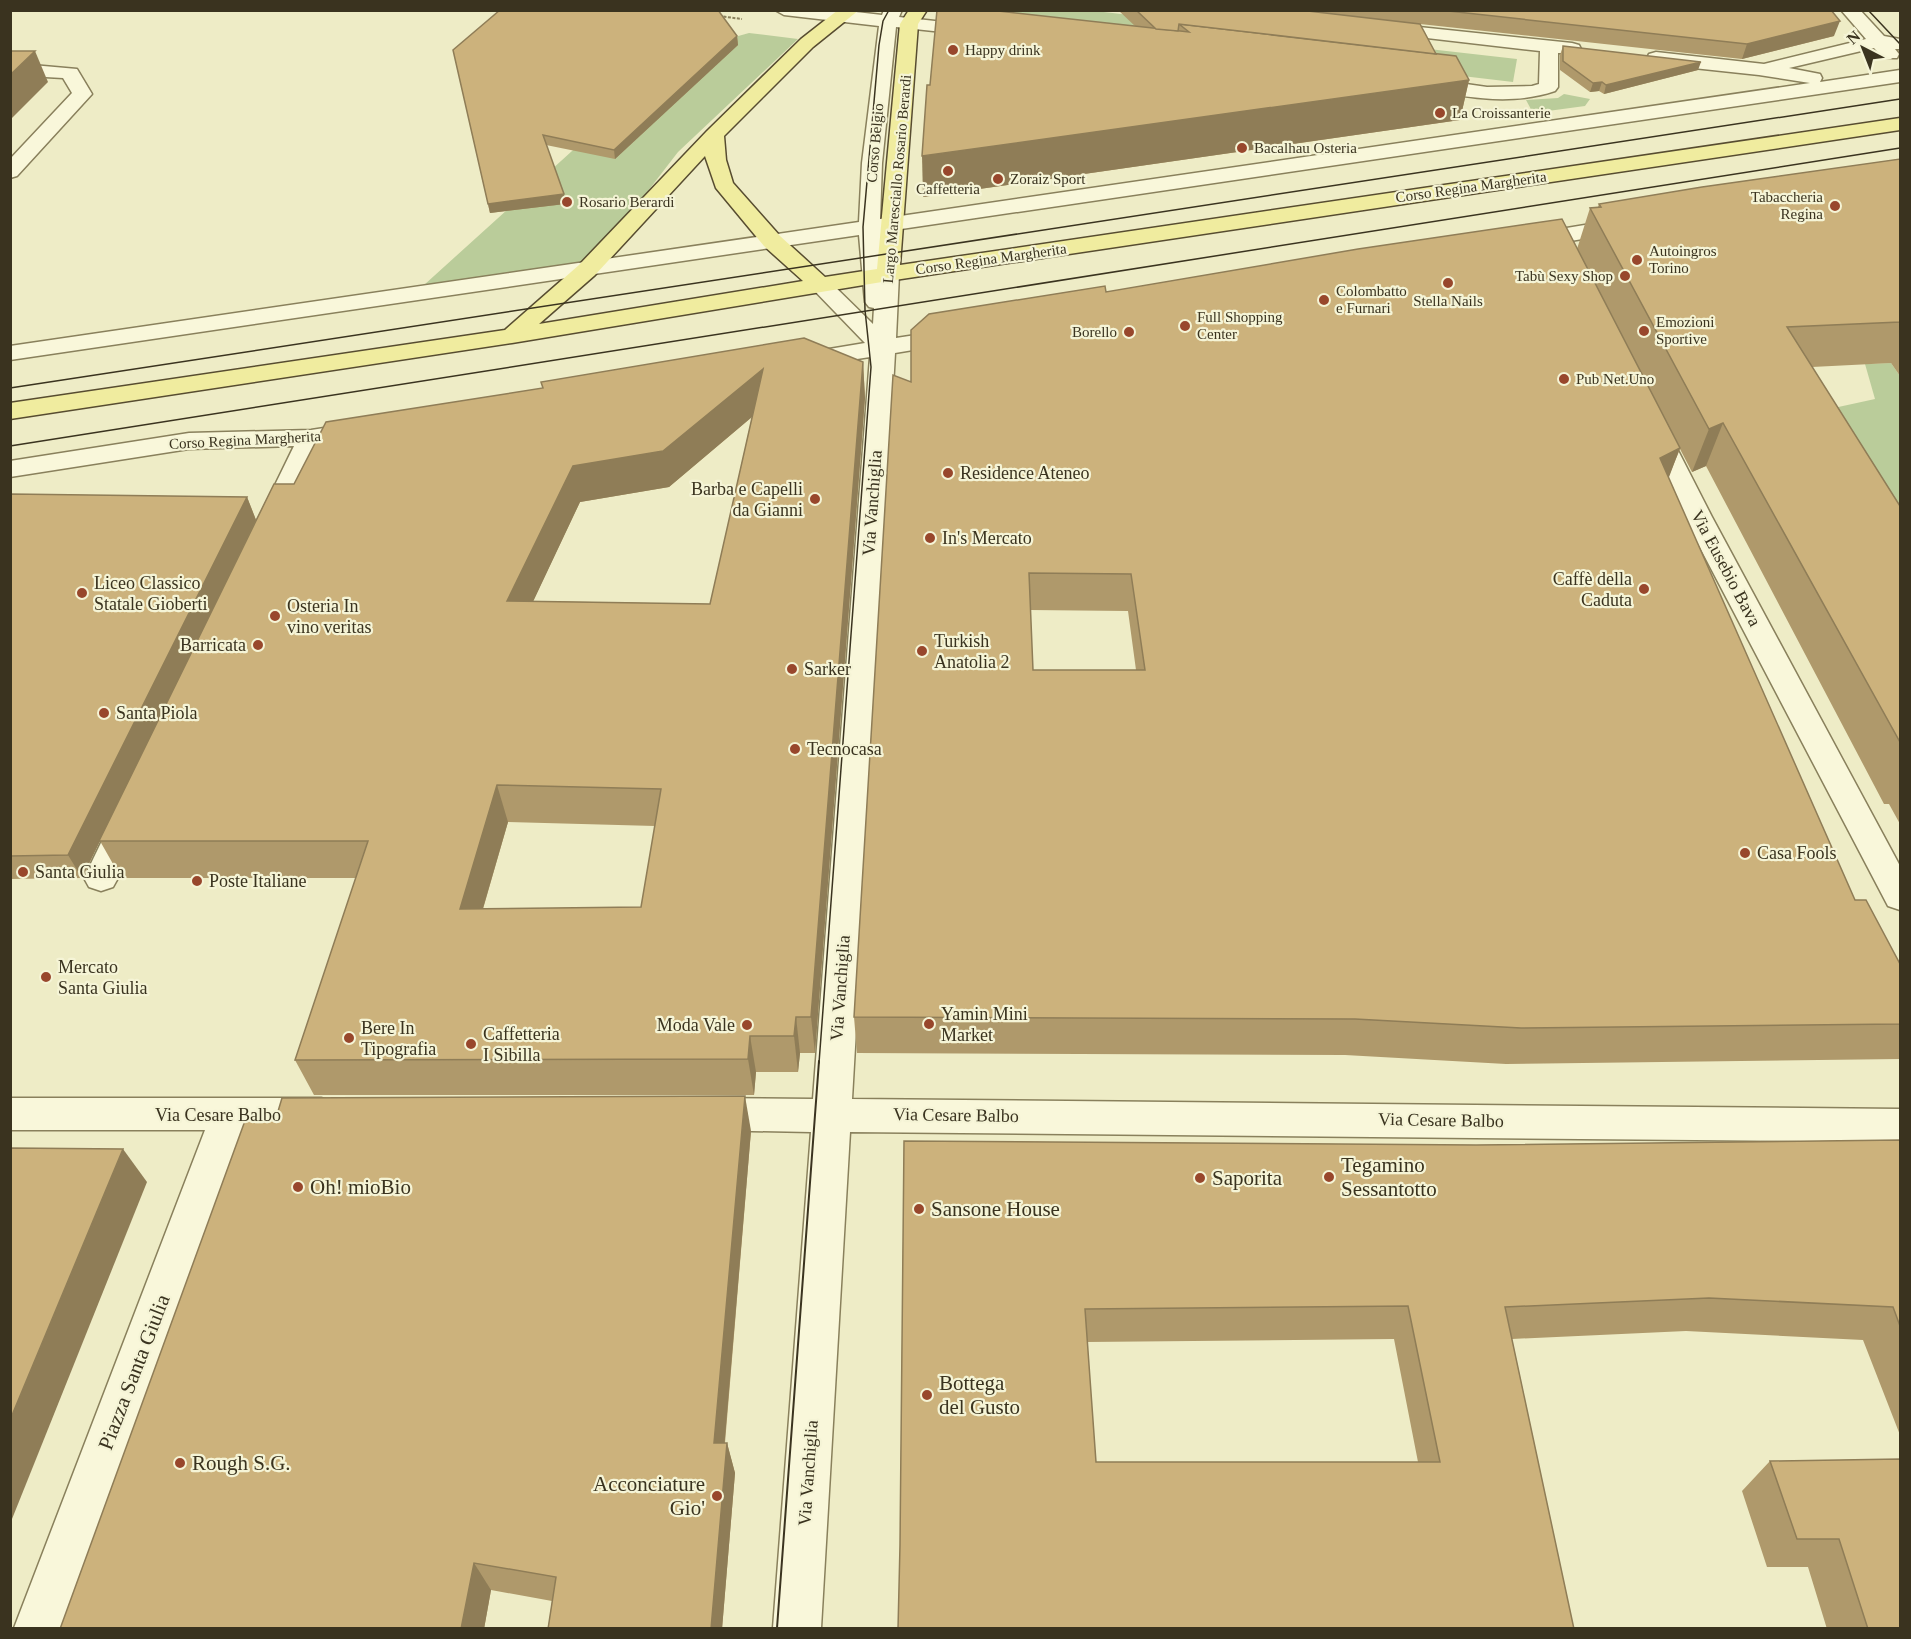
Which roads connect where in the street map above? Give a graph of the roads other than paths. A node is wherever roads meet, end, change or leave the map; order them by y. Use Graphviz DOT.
graph roads {
  1 [pos="784,10"];
  2 [pos="1850,10"];
  3 [pos="845,14"];
  4 [pos="914,15"];
  5 [pos="890,16"];
  6 [pos="1362,26"];
  7 [pos="1002,34"];
  8 [pos="1879,41"];
  9 [pos="1900,44"];
  10 [pos="1549,46"];
  11 [pos="1596,51"];
  12 [pos="1642,56"];
  13 [pos="1900,67"];
  14 [pos="10,69"];
  15 [pos="1759,69"];
  16 [pos="1900,76"];
  17 [pos="1405,82"];
  18 [pos="1844,84"];
  19 [pos="1487,92"];
  20 [pos="1900,124"];
  21 [pos="1516,130"];
  22 [pos="714,135"];
  23 [pos="10,172"];
  24 [pos="893,222"];
  25 [pos="1642,222"];
  26 [pos="869,226"];
  27 [pos="772,241"];
  28 [pos="1498,246"];
  29 [pos="587,270"];
  30 [pos="880,275"];
  31 [pos="820,285"];
  32 [pos="978,332"];
  33 [pos="512,336"];
  34 [pos="883,348"];
  35 [pos="10,353"];
  36 [pos="781,364"];
  37 [pos="1642,406"];
  38 [pos="10,411"];
  39 [pos="382,427"];
  40 [pos="311,438"];
  41 [pos="10,469"];
  42 [pos="261,543"];
  43 [pos="142,792"];
  44 [pos="101,878"];
  45 [pos="1900,897"];
  46 [pos="832,1113"];
  47 [pos="10,1114"];
  48 [pos="352,1114"];
  49 [pos="671,1114"];
  50 [pos="230,1115"];
  51 [pos="1900,1126"];
  52 [pos="38,1629"];
  53 [pos="797,1629"];
  1 -- 3 [label="street"];
  2 -- 8 [label="street"];
  3 -- 5 [label="street"];
  3 -- 22 [label="main road"];
  4 -- 5 [label="street"];
  4 -- 7 [label="street"];
  4 -- 24 [label="main road, Largo Maresciallo Rosario Berardi"];
  5 -- 26 [label="street, Corso Belgio"];
  6 -- 10 [label="street"];
  8 -- 9 [label="street"];
  8 -- 13 [label="street"];
  8 -- 15 [label="street"];
  10 -- 11 [label="street"];
  10 -- 19 [label="street"];
  12 -- 15 [label="street"];
  14 -- 23 [label="street"];
  15 -- 18 [label="street"];
  16 -- 18 [label="street"];
  17 -- 19 [label="street"];
  18 -- 21 [label="street"];
  19 -- 21 [label="street"];
  20 -- 30 [label="main road, Corso Regina Margherita"];
  21 -- 24 [label="street"];
  22 -- 27 [label="main road"];
  22 -- 29 [label="main road"];
  24 -- 26 [label="street"];
  24 -- 30 [label="main road, Largo Maresciallo Rosario Berardi"];
  25 -- 28 [label="street"];
  26 -- 27 [label="street"];
  26 -- 30 [label="street, Corso Belgio"];
  27 -- 29 [label="street"];
  27 -- 31 [label="main road"];
  29 -- 33 [label="main road"];
  29 -- 35 [label="street"];
  30 -- 31 [label="main road, Corso Regina Margherita"];
  30 -- 34 [label="street, Largo Maresciallo Rosario Berardi"];
  31 -- 33 [label="main road, Corso Regina Margherita"];
  31 -- 34 [label="street"];
  32 -- 34 [label="street"];
  33 -- 38 [label="main road, Corso Regina Margherita"];
  34 -- 36 [label="street"];
  34 -- 46 [label="street, Via Vanchiglia"];
  37 -- 45 [label="street, Via Eusebio Bava"];
  39 -- 40 [label="street, Corso Regina Margherita"];
  40 -- 41 [label="street, Corso Regina Margherita"];
  40 -- 42 [label="street"];
  43 -- 44 [label="street"];
  46 -- 49 [label="street, Via Cesare Balbo"];
  46 -- 51 [label="street, Via Cesare Balbo"];
  46 -- 53 [label="street, Via Vanchiglia"];
  47 -- 50 [label="street, Via Cesare Balbo"];
  48 -- 50 [label="street, Via Cesare Balbo"];
  50 -- 52 [label="street, Piazza Santa Giulia"];
}
